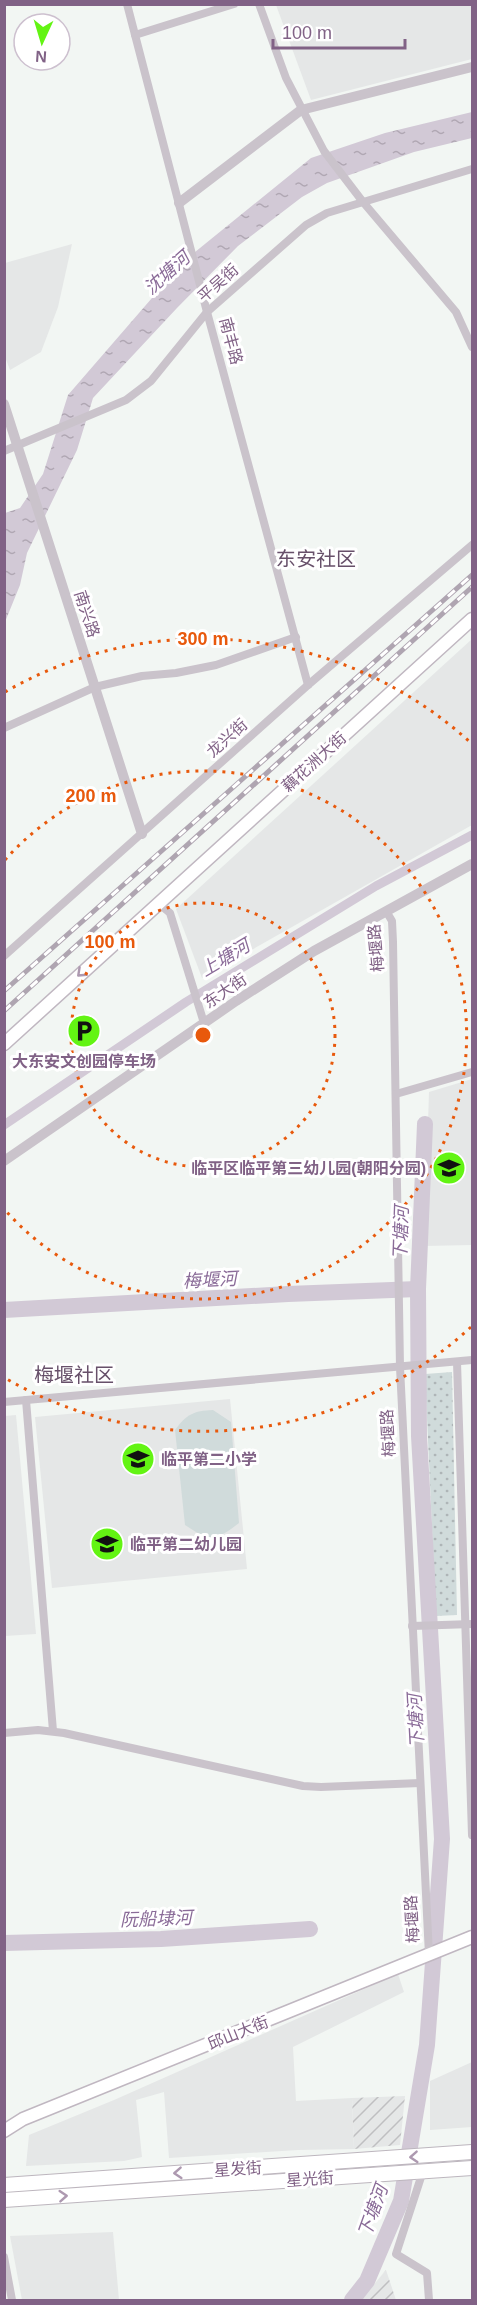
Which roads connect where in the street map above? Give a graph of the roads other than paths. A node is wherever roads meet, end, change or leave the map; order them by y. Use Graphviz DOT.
graph roads {
  1 [pos="127,4"];
  2 [pos="234,4"];
  3 [pos="259,4"];
  4 [pos="135,35"];
  5 [pos="472,68"];
  6 [pos="301,110"];
  7 [pos="472,169"];
  8 [pos="179,202"];
  9 [pos="363,202"];
  10 [pos="207,312"];
  11 [pos="472,347"];
  12 [pos="4,404"];
  13 [pos="18,444"];
  14 [pos="4,451"];
  15 [pos="472,545"];
  16 [pos="472,619"];
  17 [pos="472,628"];
  18 [pos="296,638"];
  19 [pos="308,685"];
  20 [pos="95,687"];
  21 [pos="4,728"];
  22 [pos="142,834"];
  23 [pos="472,864"];
  24 [pos="158,905"];
  25 [pos="386,911"];
  26 [pos="4,956"];
  27 [pos="204,1023"];
  28 [pos="4,1044"];
  29 [pos="472,1072"];
  30 [pos="396,1094"];
  31 [pos="4,1161"];
  32 [pos="472,1360"];
  33 [pos="454,1362"];
  34 [pos="400,1367"];
  35 [pos="26,1400"];
  36 [pos="4,1402"];
  37 [pos="462,1520"];
  38 [pos="472,1521"];
  39 [pos="465,1625"];
  40 [pos="412,1626"];
  41 [pos="53,1731"];
  42 [pos="4,1733"];
  43 [pos="420,1783"];
  44 [pos="472,1835"];
  45 [pos="469,1939"];
  46 [pos="429,1955"];
  47 [pos="4,2131"];
  48 [pos="472,2152"];
  49 [pos="472,2168"];
  50 [pos="423,2171"];
  51 [pos="4,2185"];
  52 [pos="4,2200"];
  53 [pos="4,2257"];
  54 [pos="12,2301"];
  55 [pos="429,2301"];
  1 -- 4 [label="street, 南丰路"];
  2 -- 4 [label="street"];
  3 -- 6 [label="street"];
  4 -- 8 [label="street, 南丰路"];
  5 -- 6 [label="street"];
  6 -- 8 [label="street"];
  6 -- 9 [label="street"];
  7 -- 9 [label="street, 平吴街"];
  8 -- 10 [label="street, 南丰路"];
  9 -- 10 [label="street, 平吴街"];
  9 -- 11 [label="street"];
  10 -- 13 [label="street, 平吴街"];
  10 -- 18 [label="street, 南丰路"];
  12 -- 13 [label="street, 南兴路"];
  13 -- 14 [label="street, 平吴街"];
  13 -- 20 [label="street, 南兴路"];
  15 -- 19 [label="street, 龙兴街"];
  16 -- 24 [label="main road, 藕花洲大街"];
  17 -- 24 [label="main road, 藕花洲大街"];
  18 -- 19 [label="street, 南丰路"];
  18 -- 20 [label="street"];
  19 -- 22 [label="street, 龙兴街"];
  20 -- 21 [label="street"];
  20 -- 22 [label="street, 南兴路"];
  22 -- 26 [label="street, 龙兴街"];
  23 -- 25 [label="street, 东大街"];
  24 -- 27 [label="street"];
  24 -- 28 [label="main road, 藕花洲大街, one-way"];
  25 -- 27 [label="street, 东大街"];
  25 -- 30 [label="street, 梅堰路"];
  27 -- 31 [label="street, 东大街"];
  29 -- 30 [label="street"];
  30 -- 34 [label="street, 梅堰路"];
  32 -- 33 [label="street"];
  33 -- 34 [label="street"];
  33 -- 37 [label="street"];
  34 -- 35 [label="street"];
  34 -- 40 [label="street, 梅堰路"];
  35 -- 36 [label="street"];
  35 -- 41 [label="street"];
  37 -- 38 [label="street"];
  37 -- 39 [label="street"];
  39 -- 40 [label="street"];
  39 -- 44 [label="street"];
  40 -- 43 [label="street, 梅堰路"];
  41 -- 42 [label="street"];
  41 -- 43 [label="street"];
  43 -- 46 [label="street, 梅堰路"];
  45 -- 46 [label="main road, 邱山大街"];
  46 -- 47 [label="main road, 邱山大街"];
  48 -- 51 [label="main road, 星发街, one-way"];
  49 -- 50 [label="main road, 星光街"];
  52 -- 50 [label="main road, 星光街, one-way"];
  50 -- 55 [label="street"];
  53 -- 54 [label="street"];
}
